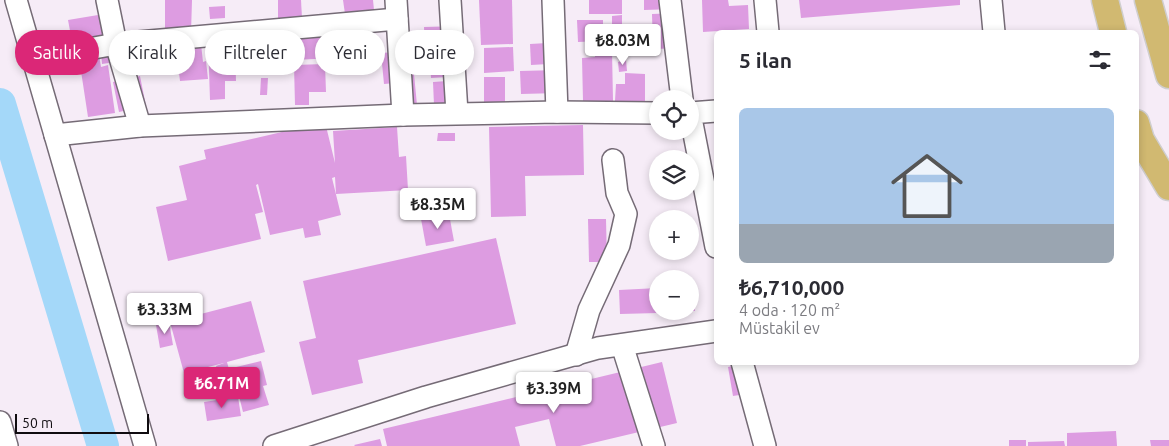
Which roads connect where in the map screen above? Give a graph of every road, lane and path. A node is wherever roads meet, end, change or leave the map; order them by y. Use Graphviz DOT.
graph roads {
  1 [pos="16,0"];
  2 [pos="107,0"];
  3 [pos="450,0"];
  4 [pos="553,0"];
  5 [pos="670,0"];
  6 [pos="765,0"];
  7 [pos="991,0"];
  8 [pos="1104,0"];
  9 [pos="1148,0"];
  10 [pos="397,10"];
  11 [pos="25,30"];
  12 [pos="113,30"];
  13 [pos="768,30"];
  14 [pos="994,30"];
  15 [pos="1112,30"];
  16 [pos="195,34"];
  17 [pos="38,75"];
  18 [pos="125,75"];
  19 [pos="1169,75"];
  20 [pos="681,90"];
  21 [pos="714,111"];
  22 [pos="556,112"];
  23 [pos="457,113"];
  24 [pos="649,113"];
  25 [pos="403,115"];
  26 [pos="140,126"];
  27 [pos="55,135"];
  28 [pos="1139,135"];
  29 [pos="613,160"];
  30 [pos="1169,187"];
  31 [pos="714,237"];
  32 [pos="714,331"];
  33 [pos="622,345"];
  34 [pos="576,354"];
  35 [pos="743,365"];
  36 [pos="0,422"];
  37 [pos="7,446"];
  38 [pos="145,446"];
  39 [pos="274,446"];
  40 [pos="654,446"];
  41 [pos="765,446"];
  1 -- 11 [label="street"];
  2 -- 12 [label="street"];
  3 -- 23 [label="street"];
  4 -- 22 [label="street"];
  5 -- 20 [label="street"];
  6 -- 13 [label="street"];
  7 -- 14 [label="street"];
  8 -- 15 [label="main road"];
  9 -- 19 [label="main road"];
  10 -- 16 [label="street"];
  10 -- 25 [label="street"];
  17 -- 27 [label="street"];
  18 -- 26 [label="street"];
  21 -- 31 [label="street"];
  22 -- 23 [label="street"];
  22 -- 24 [label="street"];
  23 -- 25 [label="street"];
  25 -- 26 [label="street"];
  26 -- 27 [label="street"];
  27 -- 38 [label="street"];
  28 -- 30 [label="main road"];
  29 -- 34 [label="street"];
  32 -- 33 [label="street"];
  33 -- 34 [label="street"];
  33 -- 40 [label="street"];
  34 -- 39 [label="street"];
  35 -- 41 [label="street"];
  36 -- 37 [label="street"];
}
